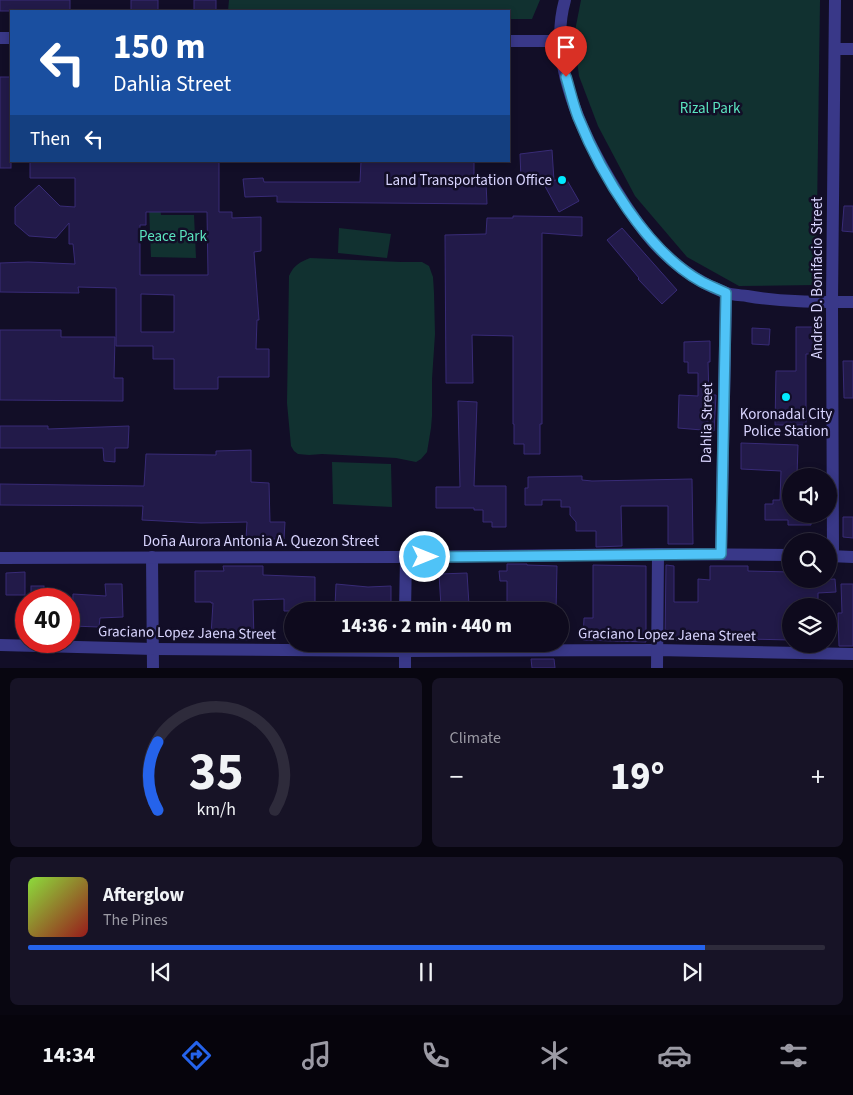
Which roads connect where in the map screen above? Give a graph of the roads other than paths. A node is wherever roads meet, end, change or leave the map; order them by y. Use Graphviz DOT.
graph roads {
  1 [pos="565,0"];
  2 [pos="835,0"];
  3 [pos="510,41"];
  4 [pos="560,41"];
  5 [pos="835,49"];
  6 [pos="853,49"];
  7 [pos="726,293"];
  8 [pos="832,302"];
  9 [pos="853,302"];
  10 [pos="831,533"];
  11 [pos="658,554"];
  12 [pos="721,554"];
  13 [pos="782,555"];
  14 [pos="837,556"];
  15 [pos="152,557"];
  16 [pos="406,557"];
  17 [pos="853,557"];
  18 [pos="0,558"];
  19 [pos="405,602"];
  20 [pos="0,645"];
  21 [pos="284,648"];
  22 [pos="154,649"];
  23 [pos="569,649"];
  24 [pos="657,650"];
  25 [pos="405,652"];
  26 [pos="853,654"];
  27 [pos="153,668"];
  28 [pos="405,668"];
  29 [pos="657,668"];
  1 -- 4 [label="street"];
  2 -- 5 [label="street, Andres D. Bonifacio Street"];
  3 -- 4 [label="street"];
  4 -- 7 [label="street"];
  5 -- 6 [label="street"];
  5 -- 8 [label="street, Andres D. Bonifacio Street"];
  7 -- 8 [label="street"];
  7 -- 12 [label="street, Dahlia Street"];
  8 -- 9 [label="street"];
  8 -- 10 [label="street, Andres D. Bonifacio Street"];
  11 -- 12 [label="street, Doña Aurora Antonia A. Quezon Street"];
  11 -- 16 [label="street, Doña Aurora Antonia A. Quezon Street"];
  11 -- 24 [label="street"];
  12 -- 13 [label="street, Doña Aurora Antonia A. Quezon Street"];
  14 -- 17 [label="street"];
  15 -- 16 [label="street, Doña Aurora Antonia A. Quezon Street"];
  15 -- 18 [label="street, Doña Aurora Antonia A. Quezon Street"];
  15 -- 22 [label="street"];
  16 -- 19 [label="street"];
  20 -- 22 [label="street, Graciano Lopez Jaena Street"];
  21 -- 22 [label="street, Graciano Lopez Jaena Street"];
  22 -- 27 [label="street"];
  23 -- 24 [label="street, Graciano Lopez Jaena Street"];
  24 -- 26 [label="street, Graciano Lopez Jaena Street"];
  24 -- 29 [label="street"];
  25 -- 28 [label="street"];
}
